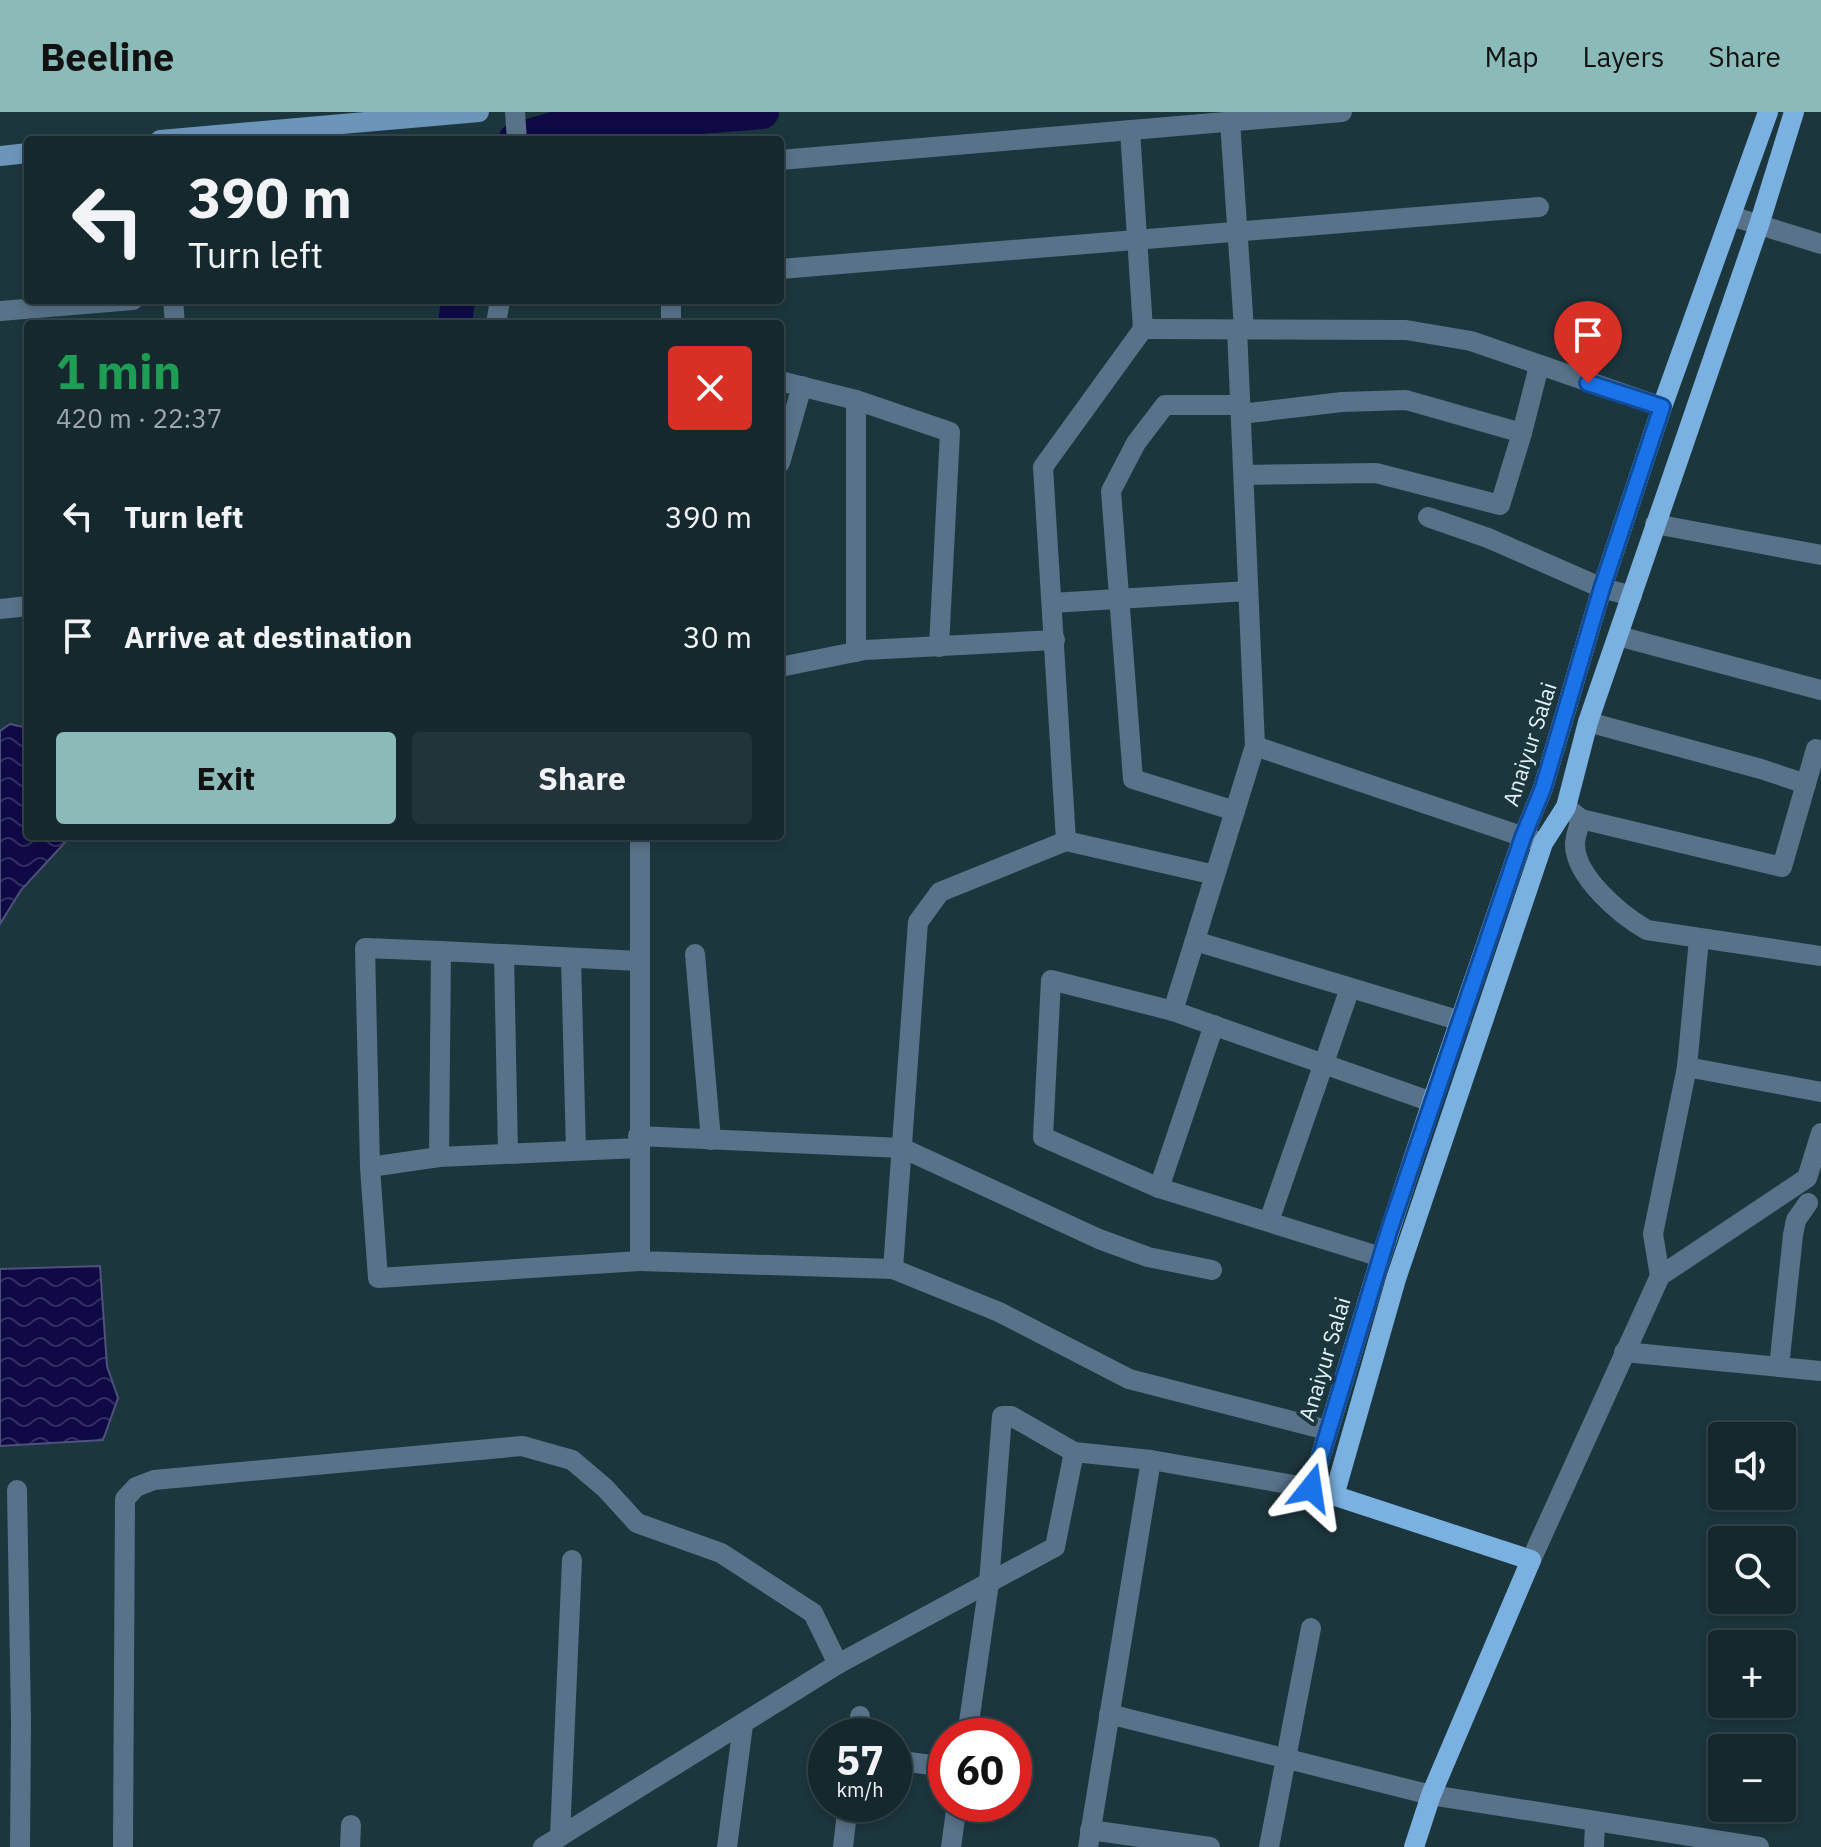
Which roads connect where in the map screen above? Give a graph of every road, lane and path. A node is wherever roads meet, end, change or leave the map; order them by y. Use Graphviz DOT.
graph roads {
  1 [pos="479,112"];
  2 [pos="1342,112"];
  3 [pos="1768,112"];
  4 [pos="1794,112"];
  5 [pos="383,116"];
  6 [pos="1230,121"];
  7 [pos="1130,130"];
  8 [pos="199,136"];
  9 [pos="24,153"];
  10 [pos="0,156"];
  11 [pos="784,160"];
  12 [pos="1539,207"];
  13 [pos="1731,216"];
  14 [pos="1759,225"];
  15 [pos="1237,233"];
  16 [pos="1137,242"];
  17 [pos="1821,244"];
  18 [pos="784,269"];
  19 [pos="85,304"];
  20 [pos="0,311"];
  21 [pos="1143,329"];
  22 [pos="1240,329"];
  23 [pos="1539,366"];
  24 [pos="784,382"];
  25 [pos="802,386"];
  26 [pos="856,400"];
  27 [pos="1662,407"];
  28 [pos="1241,409"];
  29 [pos="1522,433"];
  30 [pos="784,449"];
  31 [pos="1244,475"];
  32 [pos="1500,505"];
  33 [pos="1428,517"];
  34 [pos="1655,524"];
  35 [pos="1488,538"];
  36 [pos="1821,555"];
  37 [pos="1602,588"];
  38 [pos="1248,591"];
  39 [pos="1632,596"];
  40 [pos="1120,598"];
  41 [pos="1052,603"];
  42 [pos="24,606"];
  43 [pos="0,609"];
  44 [pos="1618,636"];
  45 [pos="1055,640"];
  46 [pos="939,647"];
  47 [pos="856,652"];
  48 [pos="784,666"];
  49 [pos="1821,690"];
  50 [pos="1588,722"];
  51 [pos="1255,746"];
  52 [pos="1816,749"];
  53 [pos="1806,784"];
  54 [pos="1235,811"];
  55 [pos="1574,813"];
  56 [pos="640,840"];
  57 [pos="1533,840"];
  58 [pos="1066,841"];
  59 [pos="1215,875"];
  60 [pos="1699,939"];
  61 [pos="1195,941"];
  62 [pos="441,951"];
  63 [pos="504,954"];
  64 [pos="695,954"];
  65 [pos="1821,956"];
  66 [pos="571,958"];
  67 [pos="639,961"];
  68 [pos="1350,988"];
  69 [pos="1173,1011"];
  70 [pos="1461,1021"];
  71 [pos="1214,1025"];
  72 [pos="1324,1063"];
  73 [pos="1687,1067"];
  74 [pos="1821,1092"];
  75 [pos="1432,1102"];
  76 [pos="1821,1133"];
  77 [pos="711,1140"];
  78 [pos="638,1142"];
  79 [pos="902,1148"];
  80 [pos="576,1150"];
  81 [pos="508,1153"];
  82 [pos="439,1157"];
  83 [pos="370,1167"];
  84 [pos="1159,1188"];
  85 [pos="1786,1192"];
  86 [pos="1814,1206"];
  87 [pos="1269,1221"];
  88 [pos="1381,1257"];
  89 [pos="640,1261"];
  90 [pos="893,1269"];
  91 [pos="1212,1270"];
  92 [pos="1660,1276"];
  93 [pos="1624,1352"];
  94 [pos="1779,1367"];
  95 [pos="1821,1371"];
  96 [pos="1327,1430"];
  97 [pos="1074,1452"];
  98 [pos="1151,1460"];
  99 [pos="1311,1488"];
  100 [pos="17,1490"];
  101 [pos="1334,1496"];
  102 [pos="572,1560"];
  103 [pos="1531,1560"];
  104 [pos="989,1583"];
  105 [pos="1311,1628"];
  106 [pos="838,1664"];
  107 [pos="1109,1714"];
  108 [pos="970,1718"];
  109 [pos="743,1725"];
  110 [pos="1285,1758"];
  111 [pos="1431,1795"];
  112 [pos="846,1822"];
  113 [pos="954,1822"];
  114 [pos="1595,1823"];
  115 [pos="351,1825"];
  116 [pos="1089,1838"];
  117 [pos="551,1842"];
  118 [pos="1679,1842"];
  119 [pos="20,1847"];
  120 [pos="123,1847"];
  121 [pos="350,1847"];
  122 [pos="727,1847"];
  123 [pos="843,1847"];
  124 [pos="951,1847"];
  125 [pos="1210,1847"];
  126 [pos="1269,1847"];
  127 [pos="1414,1847"];
  128 [pos="1594,1847"];
  129 [pos="1759,1847"];
  1 -- 5 [label="street"];
  2 -- 6 [label="street"];
  3 -- 13 [label="main road, Anaiyur Salai"];
  4 -- 14 [label="main road, Anaiyur Salai"];
  5 -- 8 [label="street"];
  6 -- 7 [label="street"];
  6 -- 15 [label="street"];
  7 -- 11 [label="street"];
  7 -- 16 [label="street"];
  9 -- 10 [label="street"];
  12 -- 15 [label="street"];
  13 -- 14 [label="street"];
  13 -- 27 [label="main road, Anaiyur Salai"];
  14 -- 17 [label="street"];
  14 -- 34 [label="main road, Anaiyur Salai"];
  15 -- 16 [label="street"];
  15 -- 22 [label="street"];
  16 -- 18 [label="street"];
  16 -- 21 [label="street"];
  19 -- 20 [label="street"];
  21 -- 22 [label="street"];
  21 -- 41 [label="street"];
  22 -- 23 [label="street"];
  22 -- 28 [label="street"];
  23 -- 27 [label="street"];
  23 -- 29 [label="street"];
  24 -- 25 [label="street"];
  25 -- 26 [label="street"];
  25 -- 30 [label="street"];
  26 -- 46 [label="street"];
  26 -- 47 [label="street"];
  27 -- 37 [label="main road, Anaiyur Salai"];
  28 -- 29 [label="street"];
  28 -- 31 [label="street"];
  28 -- 40 [label="street"];
  29 -- 32 [label="street"];
  31 -- 32 [label="street"];
  31 -- 38 [label="street"];
  32 -- 35 [label="street"];
  33 -- 35 [label="street"];
  34 -- 36 [label="street"];
  34 -- 39 [label="main road, Anaiyur Salai"];
  35 -- 37 [label="street"];
  37 -- 39 [label="street"];
  37 -- 57 [label="main road, Anaiyur Salai"];
  38 -- 40 [label="street"];
  38 -- 51 [label="street"];
  39 -- 44 [label="main road, Anaiyur Salai"];
  40 -- 41 [label="street"];
  40 -- 54 [label="street"];
  41 -- 45 [label="street"];
  42 -- 43 [label="street"];
  44 -- 49 [label="street"];
  44 -- 50 [label="main road, Anaiyur Salai"];
  45 -- 46 [label="street"];
  45 -- 58 [label="street"];
  46 -- 47 [label="street"];
  47 -- 48 [label="street"];
  50 -- 53 [label="street"];
  50 -- 55 [label="main road, Anaiyur Salai"];
  51 -- 54 [label="street"];
  51 -- 57 [label="street"];
  52 -- 53 [label="street"];
  53 -- 55 [label="street"];
  54 -- 59 [label="street"];
  55 -- 57 [label="main road, Anaiyur Salai"];
  55 -- 60 [label="street"];
  56 -- 67 [label="street"];
  57 -- 70 [label="main road, Anaiyur Salai"];
  57 -- 101 [label="main road, Anaiyur Salai"];
  58 -- 59 [label="street"];
  58 -- 79 [label="street"];
  59 -- 61 [label="street"];
  60 -- 65 [label="street"];
  60 -- 73 [label="street"];
  61 -- 68 [label="street"];
  61 -- 69 [label="street"];
  62 -- 63 [label="street"];
  62 -- 82 [label="street"];
  62 -- 83 [label="street"];
  63 -- 66 [label="street"];
  63 -- 81 [label="street"];
  64 -- 77 [label="street"];
  66 -- 67 [label="street"];
  66 -- 80 [label="street"];
  67 -- 78 [label="street"];
  68 -- 70 [label="street"];
  68 -- 72 [label="street"];
  69 -- 71 [label="street"];
  69 -- 84 [label="street"];
  70 -- 75 [label="main road, Anaiyur Salai"];
  71 -- 72 [label="street"];
  71 -- 84 [label="street"];
  72 -- 75 [label="street"];
  72 -- 87 [label="street"];
  73 -- 74 [label="street"];
  73 -- 92 [label="street"];
  75 -- 88 [label="main road, Anaiyur Salai"];
  76 -- 85 [label="street"];
  77 -- 78 [label="street"];
  77 -- 79 [label="street"];
  78 -- 80 [label="street"];
  78 -- 89 [label="street"];
  79 -- 90 [label="street"];
  79 -- 91 [label="street"];
  80 -- 81 [label="street"];
  81 -- 82 [label="street"];
  82 -- 83 [label="street"];
  83 -- 89 [label="street"];
  84 -- 87 [label="street"];
  85 -- 86 [label="street"];
  85 -- 92 [label="street"];
  86 -- 94 [label="street"];
  87 -- 88 [label="street"];
  88 -- 96 [label="main road, Anaiyur Salai"];
  89 -- 90 [label="street"];
  90 -- 96 [label="street"];
  92 -- 93 [label="street"];
  93 -- 94 [label="street"];
  93 -- 103 [label="street"];
  94 -- 95 [label="street"];
  96 -- 99 [label="main road, Anaiyur Salai"];
  97 -- 98 [label="street"];
  97 -- 104 [label="street"];
  97 -- 104 [label="street"];
  98 -- 99 [label="street"];
  98 -- 107 [label="street"];
  99 -- 101 [label="main road"];
  100 -- 119 [label="street"];
  101 -- 103 [label="main road"];
  102 -- 117 [label="street"];
  103 -- 111 [label="main road"];
  104 -- 106 [label="street"];
  104 -- 108 [label="street"];
  105 -- 110 [label="street"];
  106 -- 109 [label="street"];
  106 -- 120 [label="street"];
  107 -- 110 [label="street"];
  107 -- 116 [label="street"];
  109 -- 117 [label="street"];
  109 -- 122 [label="street"];
  110 -- 111 [label="street"];
  110 -- 126 [label="street"];
  111 -- 114 [label="street"];
  111 -- 127 [label="main road"];
  112 -- 123 [label="street"];
  113 -- 124 [label="street"];
  114 -- 118 [label="street"];
  114 -- 128 [label="street"];
  115 -- 121 [label="street"];
  116 -- 125 [label="street"];
  118 -- 129 [label="street"];
}
